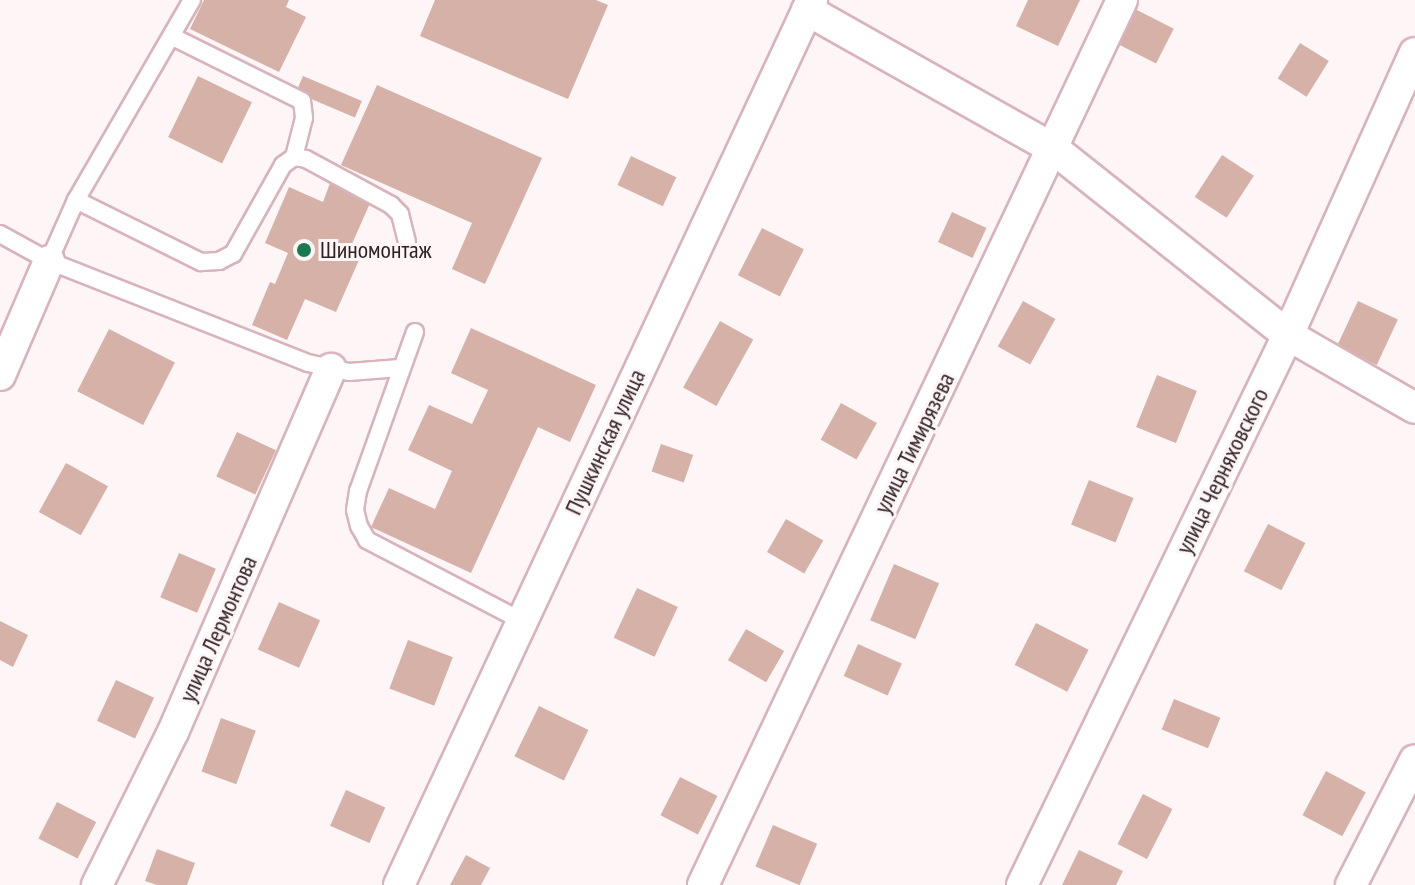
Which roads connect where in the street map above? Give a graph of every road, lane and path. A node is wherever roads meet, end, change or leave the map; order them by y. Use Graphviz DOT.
graph roads {
  1 [pos="192,0"];
  2 [pos="1122,0"];
  3 [pos="809,5"];
  4 [pos="173,37"];
  5 [pos="1415,53"];
  6 [pos="1054,149"];
  7 [pos="294,157"];
  8 [pos="76,200"];
  9 [pos="0,234"];
  10 [pos="407,242"];
  11 [pos="49,261"];
  12 [pos="415,332"];
  13 [pos="1288,335"];
  14 [pos="400,368"];
  15 [pos="331,369"];
  16 [pos="0,375"];
  17 [pos="1415,408"];
  18 [pos="522,621"];
  19 [pos="1415,760"];
  20 [pos="97,885"];
  21 [pos="399,885"];
  22 [pos="703,885"];
  23 [pos="1022,885"];
  24 [pos="1351,885"];
  1 -- 4 [label="lane"];
  2 -- 6 [label="street, улица Тимирязева"];
  3 -- 6 [label="street"];
  3 -- 18 [label="street, Пушкинская улица"];
  4 -- 7 [label="lane"];
  4 -- 8 [label="lane"];
  5 -- 13 [label="street, улица Черняховского"];
  6 -- 13 [label="street"];
  6 -- 22 [label="street, улица Тимирязева"];
  7 -- 8 [label="lane"];
  7 -- 10 [label="lane"];
  8 -- 11 [label="lane"];
  9 -- 11 [label="lane"];
  11 -- 15 [label="lane"];
  11 -- 16 [label="street"];
  12 -- 14 [label="lane"];
  13 -- 17 [label="street"];
  13 -- 23 [label="street, улица Черняховского"];
  14 -- 15 [label="lane"];
  14 -- 18 [label="lane"];
  15 -- 20 [label="street, улица Лермонтова"];
  18 -- 21 [label="street, Пушкинская улица"];
  19 -- 24 [label="street"];
}
